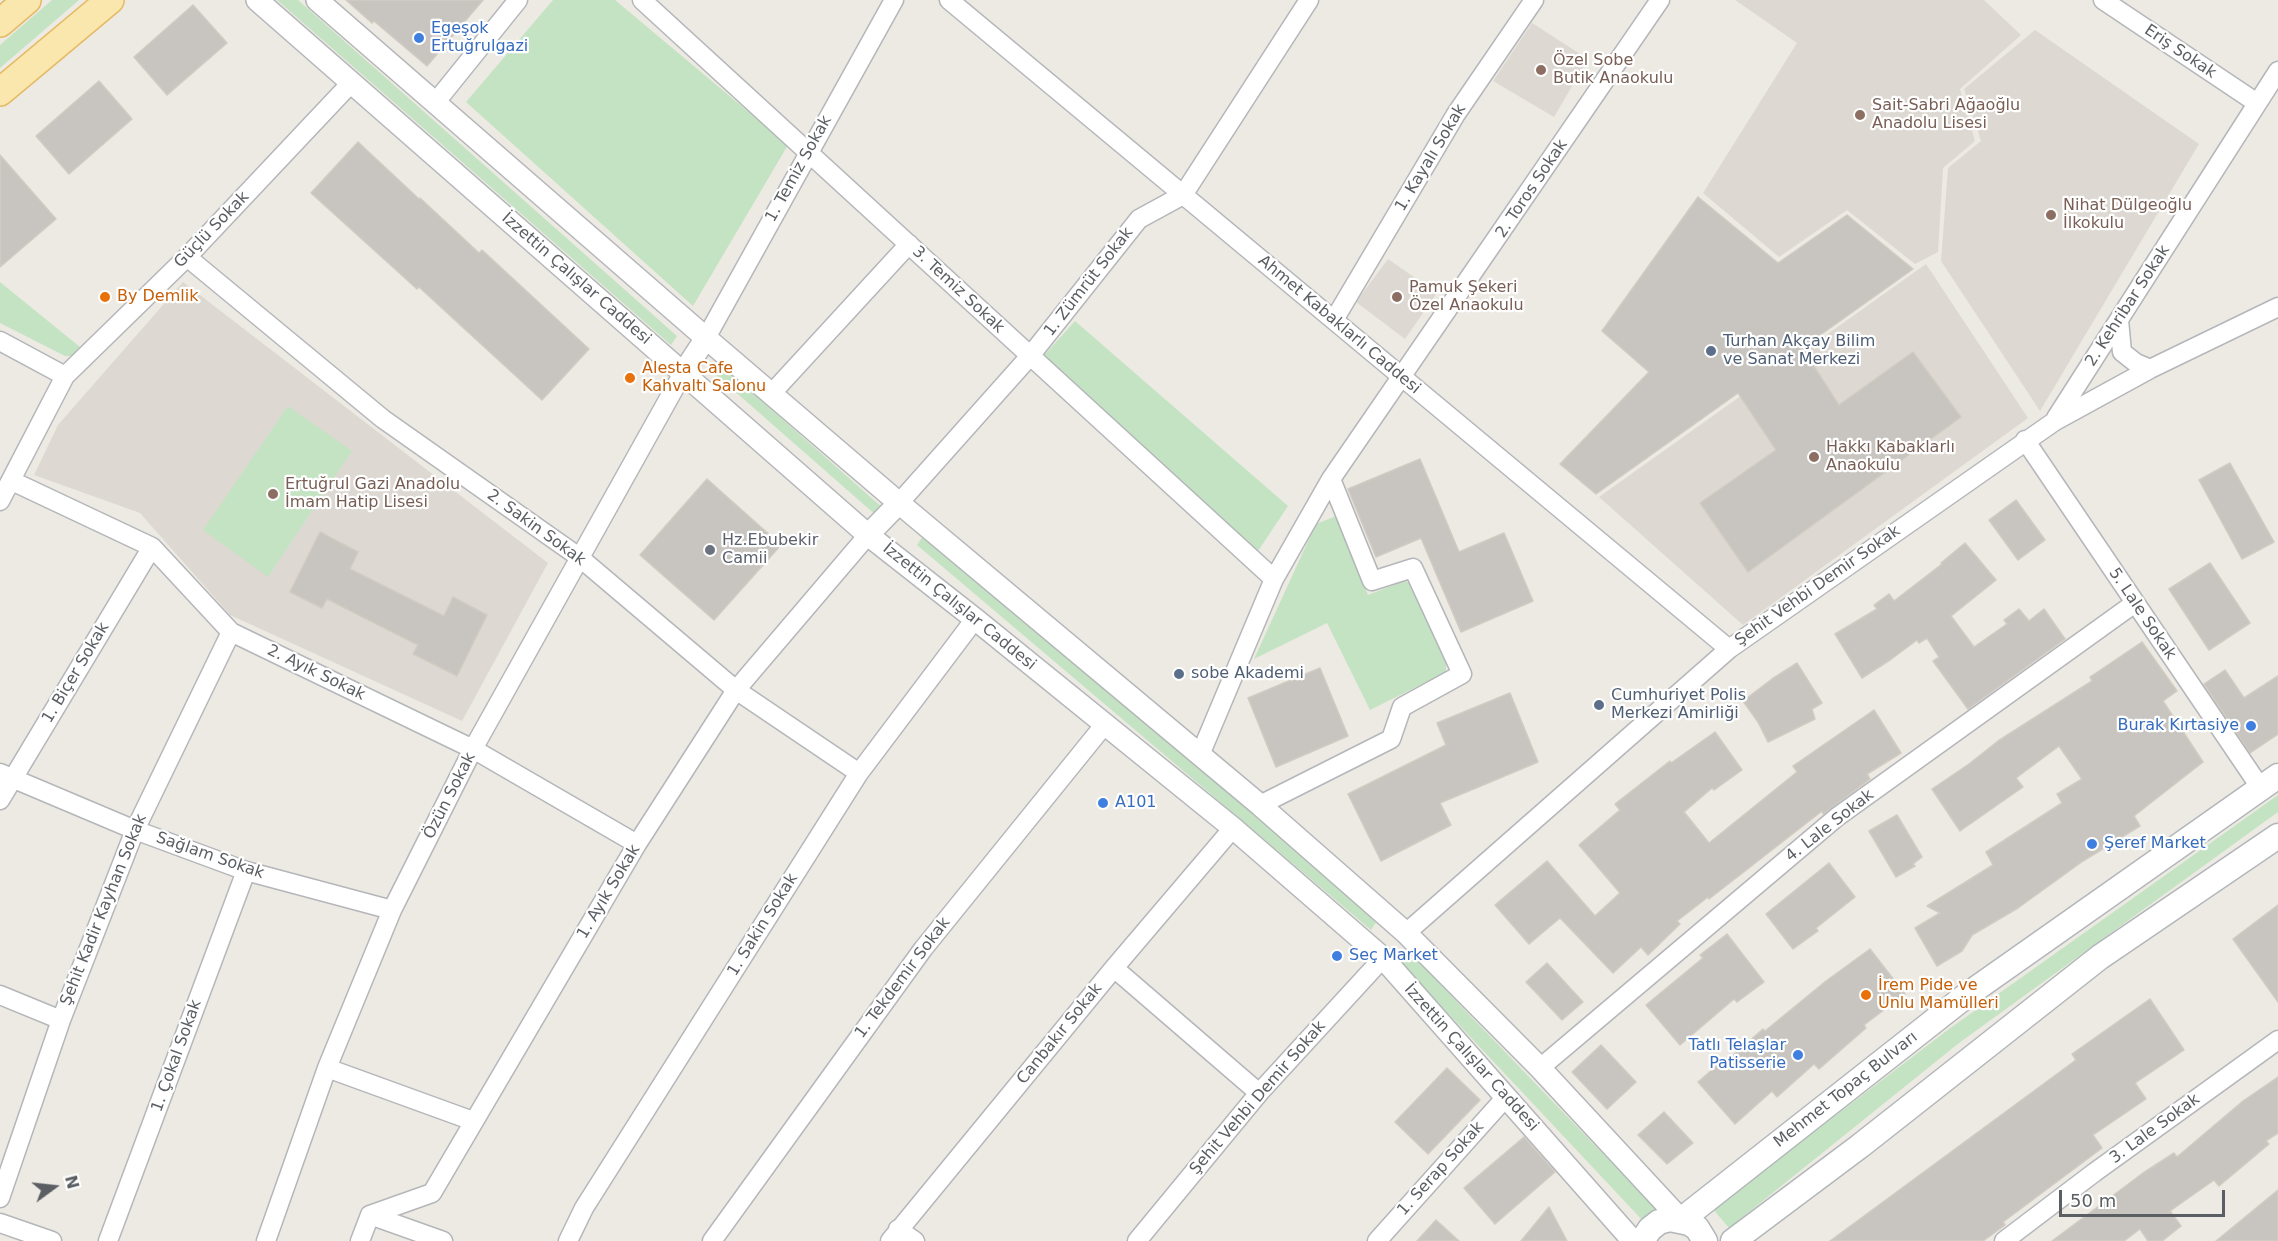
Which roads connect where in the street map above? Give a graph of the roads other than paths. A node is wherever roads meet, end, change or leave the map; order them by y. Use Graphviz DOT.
graph roads {
  1 [pos="27,0"];
  2 [pos="110,0"];
  3 [pos="257,0"];
  4 [pos="318,0"];
  5 [pos="518,0"];
  6 [pos="642,0"];
  7 [pos="894,0"];
  8 [pos="948,0"];
  9 [pos="1309,0"];
  10 [pos="1534,0"];
  11 [pos="2103,0"];
  12 [pos="1657,1"];
  13 [pos="0,23"];
  14 [pos="2278,71"];
  15 [pos="352,82"];
  16 [pos="0,92"];
  17 [pos="435,103"];
  18 [pos="2258,103"];
  19 [pos="808,152"];
  20 [pos="1183,195"];
  21 [pos="909,244"];
  22 [pos="187,257"];
  23 [pos="2278,307"];
  24 [pos="1334,320"];
  25 [pos="2119,320"];
  26 [pos="706,338"];
  27 [pos="0,340"];
  28 [pos="1030,356"];
  29 [pos="2150,369"];
  30 [pos="683,374"];
  31 [pos="65,376"];
  32 [pos="1403,378"];
  33 [pos="772,393"];
  34 [pos="2055,421"];
  35 [pos="2025,440"];
  36 [pos="1331,479"];
  37 [pos="12,481"];
  38 [pos="0,501"];
  39 [pos="899,503"];
  40 [pos="868,535"];
  41 [pos="152,547"];
  42 [pos="579,557"];
  43 [pos="1274,579"];
  44 [pos="2135,603"];
  45 [pos="975,619"];
  46 [pos="231,632"];
  47 [pos="1729,649"];
  48 [pos="736,690"];
  49 [pos="1105,724"];
  50 [pos="473,749"];
  51 [pos="1200,755"];
  52 [pos="859,773"];
  53 [pos="6,776"];
  54 [pos="2269,782"];
  55 [pos="0,800"];
  56 [pos="1260,805"];
  57 [pos="1233,828"];
  58 [pos="135,830"];
  59 [pos="2278,836"];
  60 [pos="638,844"];
  61 [pos="246,871"];
  62 [pos="392,910"];
  63 [pos="1406,933"];
  64 [pos="1383,958"];
  65 [pos="1114,968"];
  66 [pos="0,995"];
  67 [pos="61,1020"];
  68 [pos="2278,1040"];
  69 [pos="327,1068"];
  70 [pos="1540,1068"];
  71 [pos="1258,1093"];
  72 [pos="1506,1097"];
  73 [pos="473,1121"];
  74 [pos="0,1198"];
  75 [pos="370,1215"];
  76 [pos="1681,1220"];
  77 [pos="0,1223"];
  78 [pos="894,1235"];
  79 [pos="52,1241"];
  80 [pos="108,1241"];
  81 [pos="266,1241"];
  82 [pos="360,1241"];
  83 [pos="443,1241"];
  84 [pos="568,1241"];
  85 [pos="712,1241"];
  86 [pos="915,1241"];
  87 [pos="1137,1241"];
  88 [pos="1377,1241"];
  89 [pos="1633,1241"];
  90 [pos="1642,1241"];
  91 [pos="1705,1241"];
  92 [pos="1733,1241"];
  93 [pos="2004,1241"];
  1 -- 13 [label="main road"];
  2 -- 16 [label="main road"];
  3 -- 15 [label="street, İzzettin Çalışlar Caddesi"];
  4 -- 17 [label="street"];
  5 -- 17 [label="street"];
  6 -- 19 [label="street, 3. Temiz Sokak"];
  7 -- 19 [label="street, 1. Temiz Sokak"];
  8 -- 20 [label="street, Ahmet Kabaklarlı Caddesi"];
  9 -- 20 [label="street, 1. Zümrüt Sokak"];
  10 -- 24 [label="street, 1. Kayalı Sokak"];
  11 -- 18 [label="street, Eriş Sokak"];
  12 -- 32 [label="street, 2. Toros Sokak"];
  14 -- 18 [label="street, 2. Kehribar Sokak"];
  15 -- 22 [label="street, Güçlü Sokak"];
  15 -- 30 [label="street, İzzettin Çalışlar Caddesi"];
  17 -- 26 [label="street"];
  18 -- 25 [label="street, 2. Kehribar Sokak"];
  19 -- 21 [label="street, 3. Temiz Sokak"];
  19 -- 26 [label="street, 1. Temiz Sokak"];
  20 -- 24 [label="street, Ahmet Kabaklarlı Caddesi"];
  20 -- 28 [label="street, 1. Zümrüt Sokak"];
  21 -- 28 [label="street, 3. Temiz Sokak"];
  21 -- 33 [label="street"];
  22 -- 31 [label="street, Güçlü Sokak"];
  22 -- 42 [label="street, 2. Sakin Sokak"];
  23 -- 29 [label="street, Şehit Vehbi Demir Sokak"];
  24 -- 32 [label="street, Ahmet Kabaklarlı Caddesi"];
  25 -- 29 [label="street"];
  25 -- 34 [label="street, 2. Kehribar Sokak"];
  26 -- 30 [label="street"];
  26 -- 33 [label="street"];
  27 -- 31 [label="street"];
  28 -- 39 [label="street, 1. Zümrüt Sokak"];
  28 -- 43 [label="street, 3. Temiz Sokak"];
  29 -- 34 [label="street, Şehit Vehbi Demir Sokak"];
  30 -- 40 [label="street, İzzettin Çalışlar Caddesi"];
  30 -- 42 [label="street, Özün Sokak"];
  31 -- 37 [label="street, Güçlü Sokak"];
  32 -- 36 [label="street, 2. Toros Sokak"];
  32 -- 47 [label="street, Ahmet Kabaklarlı Caddesi"];
  33 -- 39 [label="street"];
  34 -- 35 [label="street, Şehit Vehbi Demir Sokak"];
  35 -- 44 [label="street, 5. Lale Sokak"];
  35 -- 47 [label="street, Şehit Vehbi Demir Sokak"];
  36 -- 43 [label="street, 2. Toros Sokak"];
  36 -- 56 [label="street"];
  37 -- 38 [label="street, Güçlü Sokak"];
  37 -- 41 [label="street, 2. Ayık Sokak"];
  39 -- 40 [label="street"];
  39 -- 51 [label="street"];
  40 -- 45 [label="street, İzzettin Çalışlar Caddesi"];
  40 -- 48 [label="street, 1. Ayık Sokak"];
  41 -- 46 [label="street, 2. Ayık Sokak"];
  41 -- 53 [label="street, 1. Biçer Sokak"];
  42 -- 48 [label="street, 2. Sakin Sokak"];
  42 -- 50 [label="street, Özün Sokak"];
  43 -- 51 [label="street, 2. Toros Sokak"];
  44 -- 54 [label="street, 5. Lale Sokak"];
  44 -- 70 [label="street, 4. Lale Sokak"];
  45 -- 49 [label="street, İzzettin Çalışlar Caddesi"];
  45 -- 52 [label="street, 1. Sakin Sokak"];
  46 -- 50 [label="street, 2. Ayık Sokak"];
  46 -- 58 [label="street, Şehit Kadir Kayhan Sokak"];
  47 -- 63 [label="street, Şehit Vehbi Demir Sokak"];
  48 -- 52 [label="street, 2. Sakin Sokak"];
  48 -- 60 [label="street, 1. Ayık Sokak"];
  49 -- 57 [label="street, İzzettin Çalışlar Caddesi"];
  49 -- 85 [label="street, 1. Tekdemir Sokak"];
  50 -- 60 [label="street, 2. Ayık Sokak"];
  50 -- 62 [label="street, Özün Sokak"];
  51 -- 56 [label="street"];
  52 -- 84 [label="street, 1. Sakin Sokak"];
  53 -- 55 [label="street, 1. Biçer Sokak"];
  53 -- 58 [label="street, Sağlam Sokak"];
  54 -- 76 [label="main road, Mehmet Topaç Bulvarı"];
  56 -- 63 [label="street"];
  57 -- 64 [label="street, İzzettin Çalışlar Caddesi"];
  57 -- 65 [label="street, Canbakır Sokak"];
  58 -- 61 [label="street, Sağlam Sokak"];
  58 -- 67 [label="street, Şehit Kadir Kayhan Sokak"];
  59 -- 92 [label="main road"];
  60 -- 73 [label="street, 1. Ayık Sokak"];
  61 -- 62 [label="street, Sağlam Sokak"];
  61 -- 80 [label="street, 1. Çokal Sokak"];
  62 -- 69 [label="street, Özün Sokak"];
  63 -- 64 [label="street"];
  63 -- 70 [label="street"];
  64 -- 71 [label="street, Şehit Vehbi Demir Sokak"];
  64 -- 72 [label="street, İzzettin Çalışlar Caddesi"];
  65 -- 71 [label="street"];
  65 -- 78 [label="street, Canbakır Sokak"];
  66 -- 67 [label="street"];
  67 -- 74 [label="street, Şehit Kadir Kayhan Sokak"];
  68 -- 93 [label="street, 3. Lale Sokak"];
  69 -- 73 [label="street"];
  69 -- 81 [label="street, Özün Sokak"];
  70 -- 76 [label="street"];
  71 -- 87 [label="street, Şehit Vehbi Demir Sokak"];
  72 -- 88 [label="street, 1. Serap Sokak"];
  72 -- 89 [label="street, İzzettin Çalışlar Caddesi"];
  73 -- 75 [label="street, 1. Ayık Sokak"];
  75 -- 82 [label="street"];
  75 -- 83 [label="street"];
  76 -- 90 [label="main road"];
  76 -- 91 [label="main road"];
  77 -- 79 [label="street"];
  78 -- 86 [label="street"];
}
